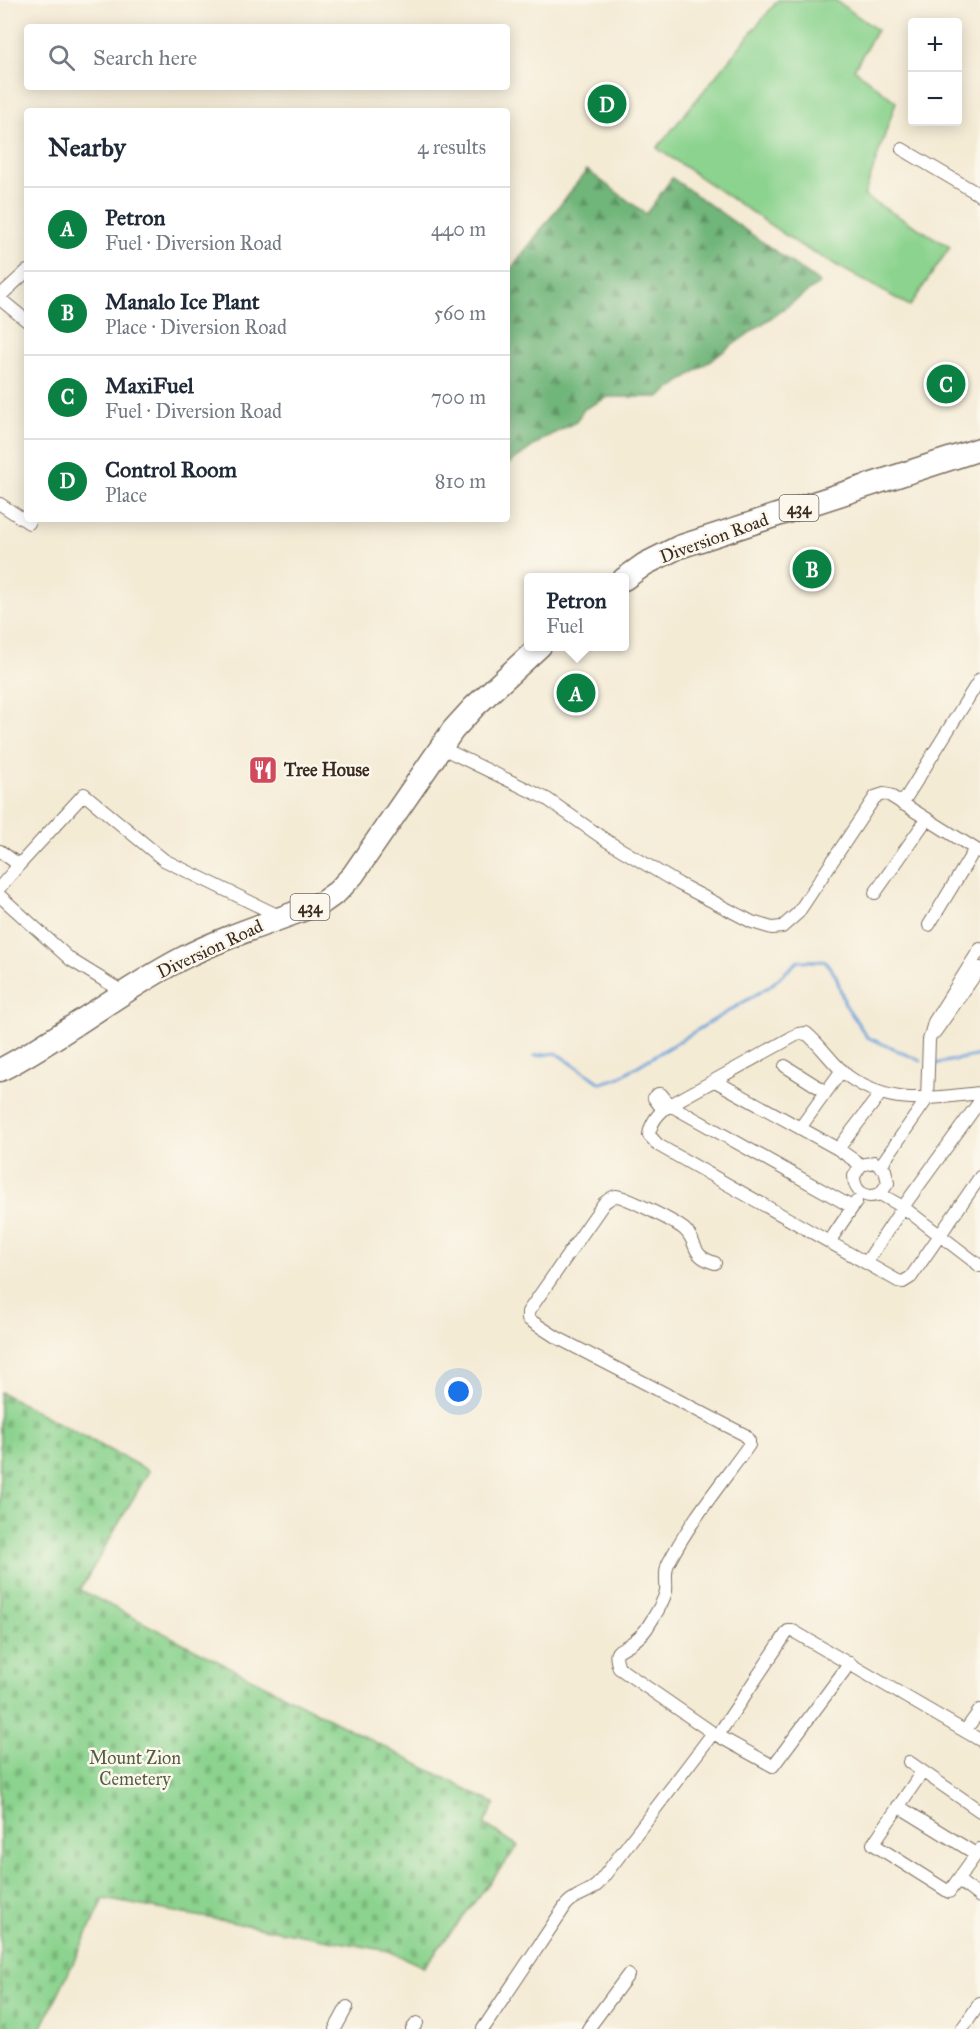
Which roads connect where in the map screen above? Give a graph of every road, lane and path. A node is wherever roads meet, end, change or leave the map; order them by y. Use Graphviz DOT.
graph roads {
  1 [pos="902,149"];
  2 [pos="980,195"];
  3 [pos="24,274"];
  4 [pos="0,297"];
  5 [pos="24,318"];
  6 [pos="980,449"];
  7 [pos="0,504"];
  8 [pos="24,520"];
  9 [pos="629,575"];
  10 [pos="535,651"];
  11 [pos="980,679"];
  12 [pos="440,747"];
  13 [pos="902,804"];
  14 [pos="926,820"];
  15 [pos="0,851"];
  16 [pos="978,851"];
  17 [pos="19,865"];
  18 [pos="0,887"];
  19 [pos="875,894"];
  20 [pos="0,896"];
  21 [pos="281,917"];
  22 [pos="929,925"];
  23 [pos="980,949"];
  24 [pos="980,968"];
  25 [pos="123,992"];
  26 [pos="929,1040"];
  27 [pos="785,1066"];
  28 [pos="0,1070"];
  29 [pos="842,1070"];
  30 [pos="715,1081"];
  31 [pos="826,1092"];
  32 [pos="980,1093"];
  33 [pos="881,1094"];
  34 [pos="927,1099"];
  35 [pos="980,1101"];
  36 [pos="666,1107"];
  37 [pos="800,1128"];
  38 [pos="837,1149"];
  39 [pos="861,1165"];
  40 [pos="881,1165"];
  41 [pos="980,1177"];
  42 [pos="861,1193"];
  43 [pos="880,1194"];
  44 [pos="903,1207"];
  45 [pos="852,1208"];
  46 [pos="940,1235"];
  47 [pos="829,1242"];
  48 [pos="715,1263"];
  49 [pos="866,1263"];
  50 [pos="980,1266"];
  51 [pos="850,1663"];
  52 [pos="980,1710"];
  53 [pos="965,1731"];
  54 [pos="715,1734"];
  55 [pos="980,1740"];
  56 [pos="909,1762"];
  57 [pos="922,1772"];
  58 [pos="898,1806"];
  59 [pos="980,1811"];
  60 [pos="978,1852"];
  61 [pos="958,1880"];
  62 [pos="980,1897"];
  63 [pos="628,1975"];
  64 [pos="980,2003"];
  65 [pos="347,2007"];
  66 [pos="335,2029"];
  67 [pos="483,2029"];
  68 [pos="588,2029"];
  69 [pos="962,2029"];
  1 -- 2 [label="street"];
  3 -- 4 [label="street"];
  4 -- 5 [label="street"];
  6 -- 9 [label="highway, Diversion Road / 434"];
  7 -- 8 [label="street"];
  10 -- 12 [label="highway, Diversion Road / 434"];
  11 -- 13 [label="street"];
  12 -- 13 [label="street"];
  12 -- 21 [label="highway, Diversion Road / 434"];
  13 -- 14 [label="street"];
  14 -- 16 [label="street"];
  14 -- 19 [label="street"];
  15 -- 17 [label="street"];
  16 -- 22 [label="street"];
  17 -- 18 [label="street"];
  17 -- 21 [label="street"];
  20 -- 25 [label="street"];
  21 -- 25 [label="highway, Diversion Road / 434"];
  23 -- 26 [label="street"];
  24 -- 26 [label="street"];
  25 -- 28 [label="highway, Diversion Road / 434"];
  26 -- 34 [label="street"];
  27 -- 31 [label="street"];
  29 -- 30 [label="street"];
  29 -- 31 [label="street"];
  29 -- 33 [label="street"];
  30 -- 36 [label="street"];
  30 -- 37 [label="street"];
  31 -- 37 [label="street"];
  32 -- 34 [label="street"];
  33 -- 34 [label="street"];
  33 -- 38 [label="street"];
  34 -- 40 [label="street"];
  35 -- 44 [label="street"];
  36 -- 45 [label="street"];
  36 -- 47 [label="street"];
  37 -- 38 [label="street"];
  38 -- 39 [label="street"];
  39 -- 40 [label="street"];
  39 -- 42 [label="street"];
  40 -- 43 [label="street"];
  41 -- 46 [label="street"];
  42 -- 43 [label="street"];
  42 -- 45 [label="street"];
  43 -- 44 [label="street"];
  44 -- 46 [label="street"];
  44 -- 49 [label="street"];
  45 -- 47 [label="street"];
  46 -- 49 [label="street"];
  46 -- 50 [label="street"];
  47 -- 49 [label="street"];
  48 -- 54 [label="street"];
  51 -- 53 [label="street"];
  51 -- 54 [label="street"];
  51 -- 54 [label="street"];
  52 -- 53 [label="street"];
  53 -- 55 [label="street"];
  54 -- 67 [label="street"];
  56 -- 57 [label="street"];
  57 -- 58 [label="street"];
  57 -- 59 [label="street"];
  58 -- 60 [label="street"];
  58 -- 61 [label="street"];
  60 -- 61 [label="street"];
  61 -- 62 [label="street"];
  63 -- 68 [label="street"];
  64 -- 69 [label="street"];
  65 -- 66 [label="street"];
}
